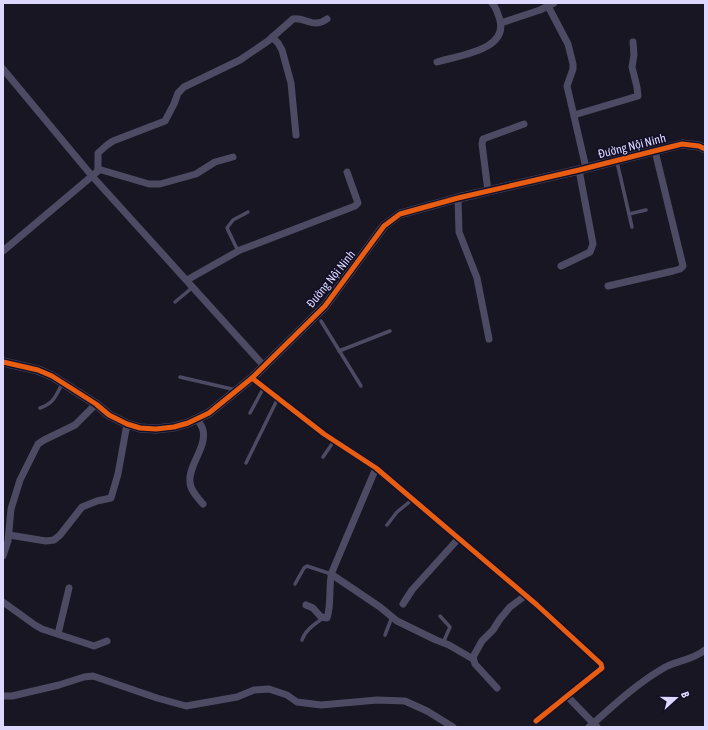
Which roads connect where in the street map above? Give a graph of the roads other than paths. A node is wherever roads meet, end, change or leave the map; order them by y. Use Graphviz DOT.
graph roads {
  1 [pos="492,3"];
  2 [pos="551,5"];
  3 [pos="327,19"];
  4 [pos="501,23"];
  5 [pos="272,37"];
  6 [pos="634,42"];
  7 [pos="437,62"];
  8 [pos="3,69"];
  9 [pos="574,115"];
  10 [pos="524,124"];
  11 [pos="296,135"];
  12 [pos="705,149"];
  13 [pos="655,151"];
  14 [pos="233,157"];
  15 [pos="616,161"];
  16 [pos="98,169"];
  17 [pos="582,170"];
  18 [pos="347,172"];
  19 [pos="92,176"];
  20 [pos="488,192"];
  21 [pos="458,198"];
  22 [pos="646,210"];
  23 [pos="248,212"];
  24 [pos="629,214"];
  25 [pos="632,226"];
  26 [pos="3,251"];
  27 [pos="238,251"];
  28 [pos="561,266"];
  29 [pos="187,280"];
  30 [pos="608,286"];
  31 [pos="193,287"];
  32 [pos="175,302"];
  33 [pos="319,318"];
  34 [pos="390,331"];
  35 [pos="489,339"];
  36 [pos="339,351"];
  37 [pos="3,362"];
  38 [pos="264,366"];
  39 [pos="180,377"];
  40 [pos="252,378"];
  41 [pos="62,383"];
  42 [pos="361,386"];
  43 [pos="264,387"];
  44 [pos="237,390"];
  45 [pos="278,398"];
  46 [pos="96,404"];
  47 [pos="40,408"];
  48 [pos="250,412"];
  49 [pos="198,419"];
  50 [pos="126,424"];
  51 [pos="334,440"];
  52 [pos="323,457"];
  53 [pos="246,463"];
  54 [pos="376,468"];
  55 [pos="413,499"];
  56 [pos="203,504"];
  57 [pos="387,526"];
  58 [pos="8,535"];
  59 [pos="459,538"];
  60 [pos="3,556"];
  61 [pos="331,574"];
  62 [pos="295,584"];
  63 [pos="69,588"];
  64 [pos="526,595"];
  65 [pos="3,602"];
  66 [pos="403,604"];
  67 [pos="306,605"];
  68 [pos="440,616"];
  69 [pos="392,617"];
  70 [pos="323,618"];
  71 [pos="58,634"];
  72 [pos="384,635"];
  73 [pos="302,640"];
  74 [pos="107,641"];
  75 [pos="443,643"];
  76 [pos="705,650"];
  77 [pos="473,659"];
  78 [pos="497,688"];
  79 [pos="3,696"];
  80 [pos="567,696"];
  81 [pos="536,721"];
  82 [pos="593,726"];
  83 [pos="453,727"];
  1 -- 4 [label="street"];
  2 -- 4 [label="street"];
  2 -- 9 [label="street"];
  3 -- 5 [label="street"];
  4 -- 7 [label="street"];
  5 -- 11 [label="street"];
  5 -- 16 [label="street"];
  6 -- 9 [label="street"];
  8 -- 19 [label="street"];
  9 -- 17 [label="street"];
  10 -- 20 [label="street"];
  12 -- 13 [label="street, Đường Nội Ninh"];
  13 -- 15 [label="street, Đường Nội Ninh"];
  13 -- 30 [label="street"];
  14 -- 16 [label="street"];
  15 -- 17 [label="street, Đường Nội Ninh"];
  15 -- 24 [label="lane"];
  16 -- 19 [label="street"];
  17 -- 20 [label="street, Đường Nội Ninh"];
  17 -- 28 [label="street"];
  18 -- 27 [label="street"];
  19 -- 26 [label="street"];
  19 -- 29 [label="street"];
  20 -- 21 [label="street, Đường Nội Ninh"];
  21 -- 33 [label="street, Đường Nội Ninh"];
  21 -- 35 [label="street"];
  22 -- 24 [label="lane"];
  23 -- 27 [label="lane"];
  24 -- 25 [label="lane"];
  27 -- 29 [label="street"];
  29 -- 31 [label="street"];
  31 -- 32 [label="lane"];
  31 -- 38 [label="street"];
  33 -- 36 [label="lane"];
  33 -- 38 [label="street, Đường Nội Ninh"];
  34 -- 36 [label="lane"];
  36 -- 42 [label="lane"];
  37 -- 41 [label="street, Đường Nội Ninh"];
  38 -- 40 [label="street, Đường Nội Ninh"];
  39 -- 44 [label="lane"];
  40 -- 43 [label="street"];
  40 -- 44 [label="street, Đường Nội Ninh"];
  41 -- 46 [label="street, Đường Nội Ninh"];
  41 -- 47 [label="lane"];
  43 -- 45 [label="street"];
  43 -- 48 [label="lane"];
  44 -- 49 [label="street, Đường Nội Ninh"];
  45 -- 51 [label="street"];
  45 -- 53 [label="lane"];
  46 -- 50 [label="street, Đường Nội Ninh"];
  46 -- 58 [label="street"];
  49 -- 50 [label="street, Đường Nội Ninh"];
  49 -- 56 [label="street"];
  50 -- 58 [label="street"];
  51 -- 52 [label="lane"];
  51 -- 54 [label="street"];
  54 -- 55 [label="street"];
  54 -- 61 [label="street"];
  55 -- 57 [label="lane"];
  55 -- 59 [label="street"];
  58 -- 60 [label="street"];
  59 -- 64 [label="street"];
  59 -- 66 [label="street"];
  61 -- 62 [label="lane"];
  61 -- 69 [label="street"];
  61 -- 70 [label="street"];
  63 -- 71 [label="street"];
  64 -- 77 [label="street"];
  64 -- 80 [label="street"];
  65 -- 71 [label="street"];
  67 -- 70 [label="street"];
  68 -- 75 [label="lane"];
  69 -- 72 [label="lane"];
  69 -- 75 [label="street"];
  70 -- 73 [label="lane"];
  71 -- 74 [label="street"];
  75 -- 77 [label="street"];
  76 -- 82 [label="street"];
  77 -- 78 [label="street"];
  79 -- 83 [label="street"];
  80 -- 81 [label="street"];
  80 -- 82 [label="street"];
}
